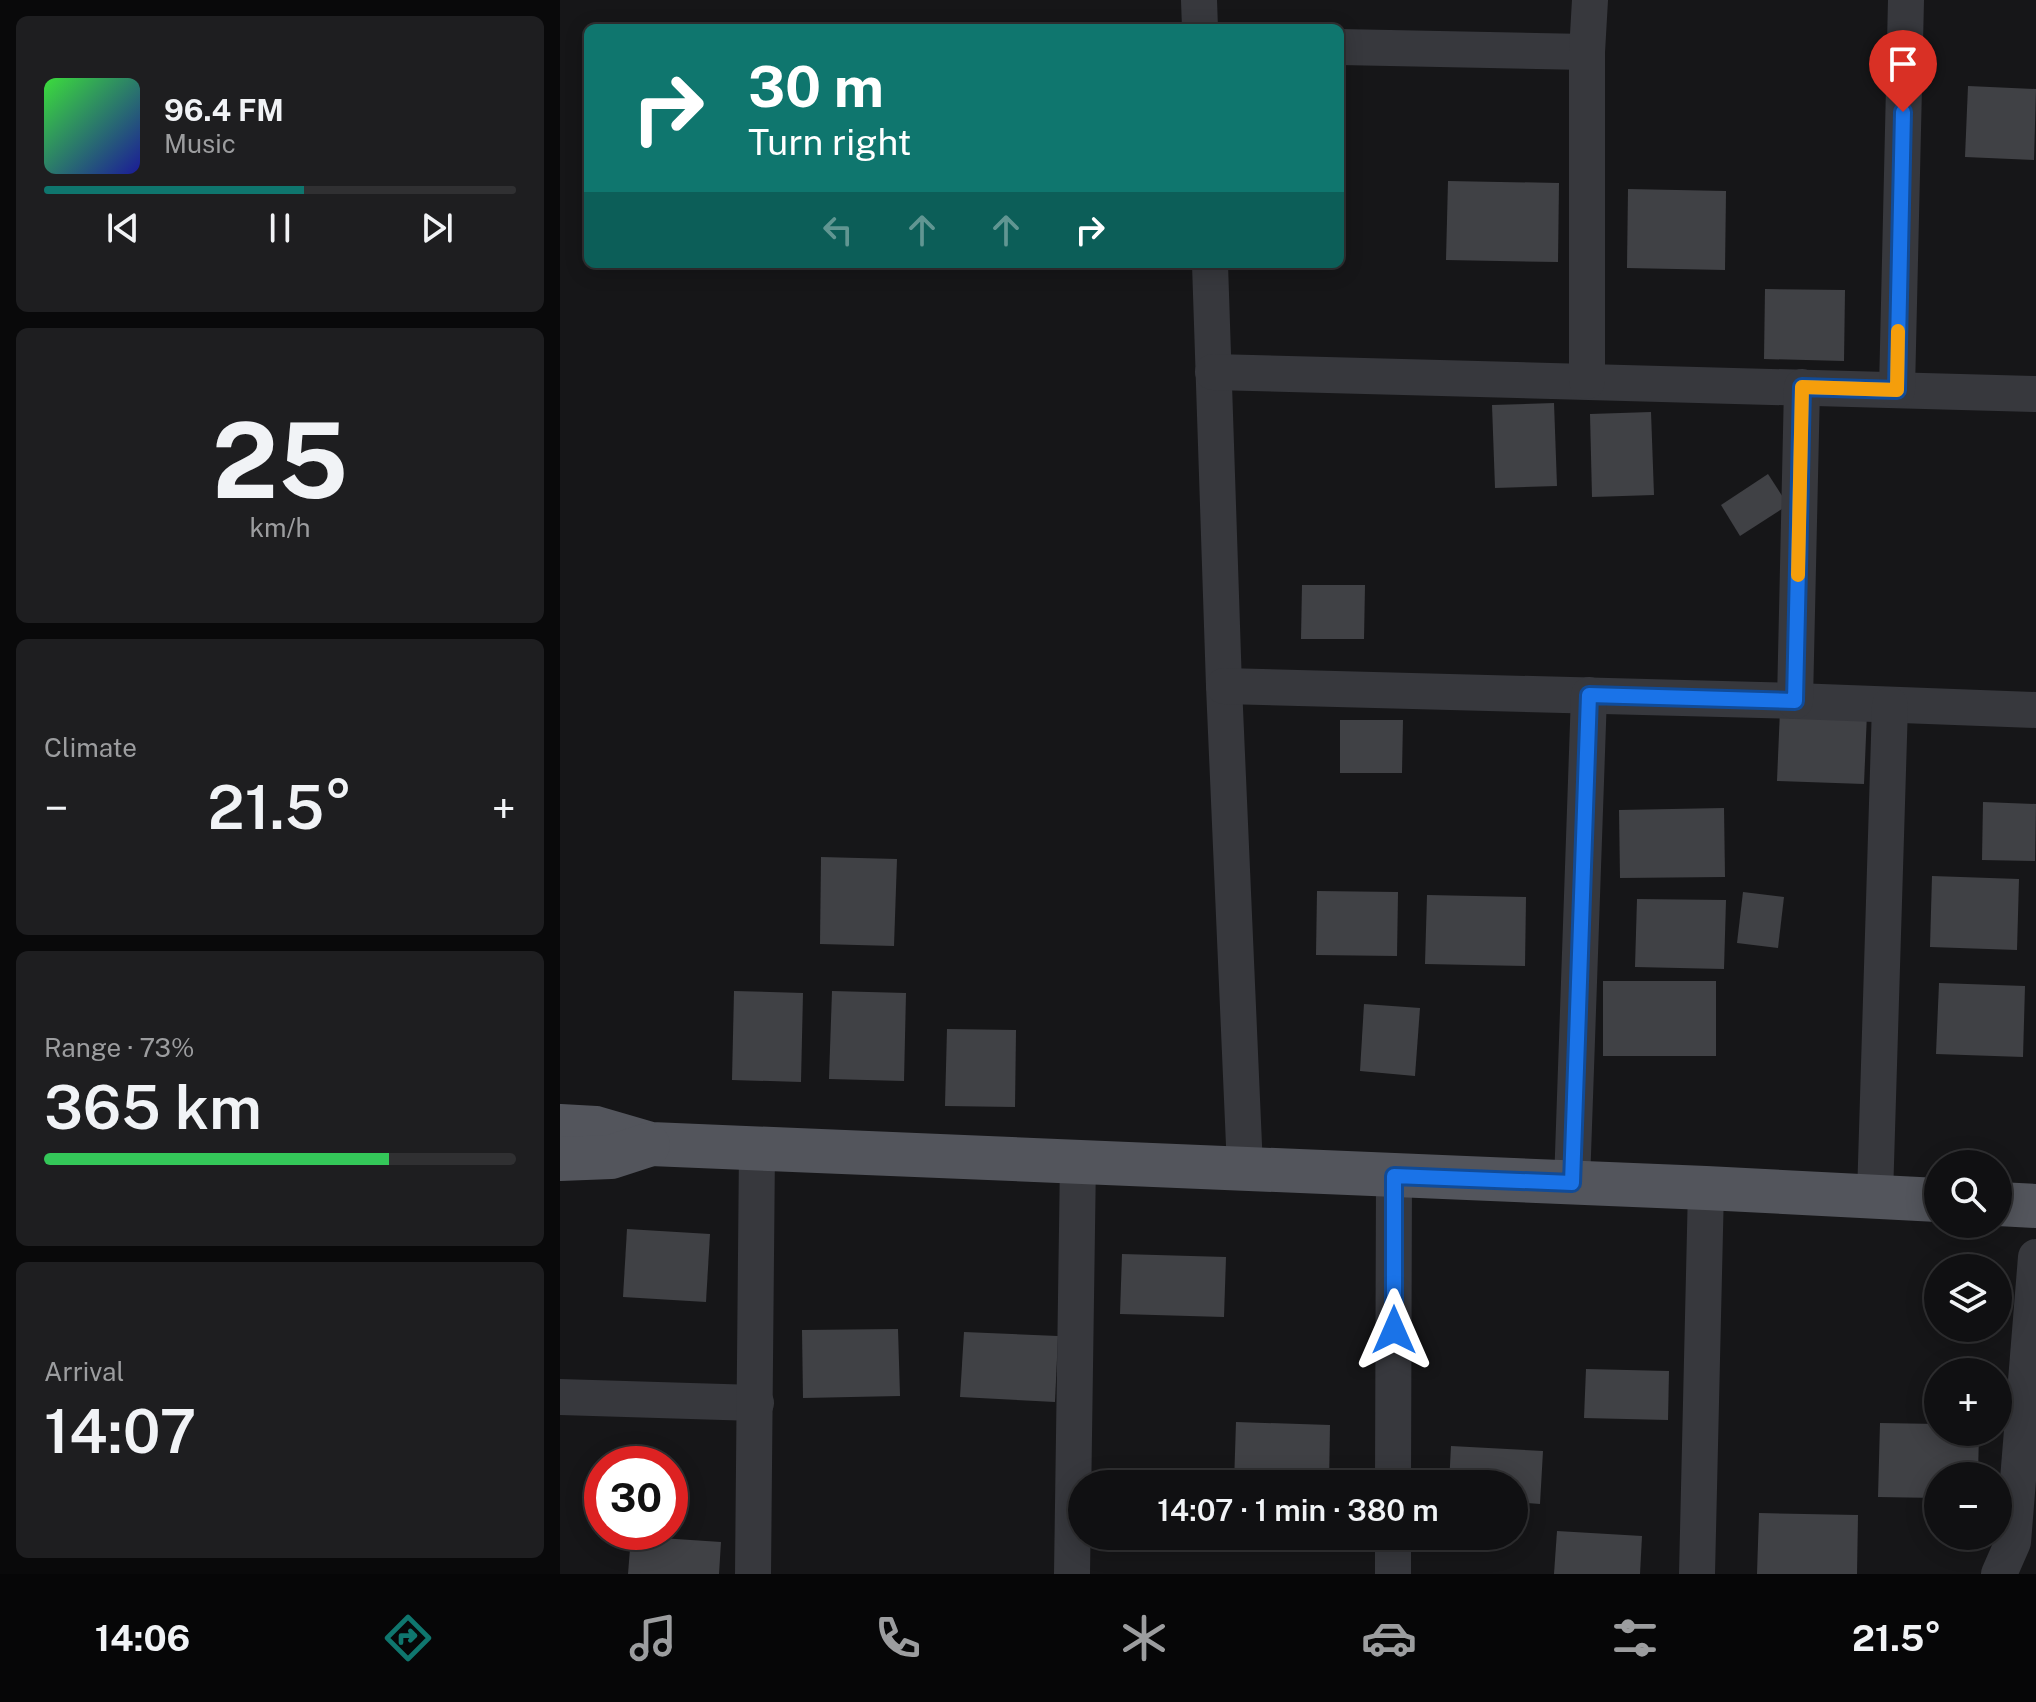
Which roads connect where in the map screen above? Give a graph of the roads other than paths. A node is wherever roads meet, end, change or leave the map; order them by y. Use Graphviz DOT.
graph roads {
  1 [pos="1199,0"];
  2 [pos="1590,0"];
  3 [pos="1906,0"];
  4 [pos="1200,24"];
  5 [pos="1344,47"];
  6 [pos="1587,52"];
  7 [pos="1210,268"];
  8 [pos="1213,372"];
  9 [pos="1587,381"];
  10 [pos="1802,387"];
  11 [pos="1897,390"];
  12 [pos="2036,394"];
  13 [pos="1224,686"];
  14 [pos="1589,695"];
  15 [pos="1795,701"];
  16 [pos="1890,705"];
  17 [pos="2036,710"];
  18 [pos="560,1126"];
  19 [pos="651,1144"];
  20 [pos="757,1149"];
  21 [pos="560,1159"];
  22 [pos="1078,1160"];
  23 [pos="1245,1168"];
  24 [pos="1394,1176"];
  25 [pos="1572,1183"];
  26 [pos="1706,1188"];
  27 [pos="1875,1196"];
  28 [pos="1924,1199"];
  29 [pos="2012,1205"];
  30 [pos="2036,1206"];
  31 [pos="2036,1257"];
  32 [pos="560,1397"];
  33 [pos="756,1403"];
  34 [pos="1393,1470"];
  35 [pos="1393,1550"];
  36 [pos="753,1574"];
  37 [pos="1072,1574"];
  38 [pos="1393,1574"];
  39 [pos="1697,1574"];
  40 [pos="1999,1574"];
  1 -- 4 [label="street"];
  2 -- 6 [label="street"];
  3 -- 11 [label="street"];
  5 -- 6 [label="street"];
  6 -- 9 [label="street"];
  7 -- 8 [label="street"];
  8 -- 9 [label="street"];
  8 -- 13 [label="street"];
  9 -- 10 [label="street"];
  10 -- 11 [label="street"];
  10 -- 15 [label="street"];
  11 -- 12 [label="street"];
  13 -- 14 [label="street"];
  13 -- 23 [label="street"];
  14 -- 15 [label="street"];
  14 -- 25 [label="street"];
  15 -- 16 [label="street"];
  16 -- 17 [label="street"];
  16 -- 27 [label="street"];
  18 -- 19 [label="main road"];
  19 -- 20 [label="main road"];
  19 -- 21 [label="main road"];
  20 -- 22 [label="main road"];
  20 -- 33 [label="street"];
  22 -- 23 [label="main road"];
  22 -- 37 [label="street"];
  23 -- 24 [label="main road"];
  24 -- 25 [label="main road"];
  24 -- 34 [label="street"];
  25 -- 26 [label="main road"];
  26 -- 27 [label="main road"];
  26 -- 39 [label="street"];
  27 -- 28 [label="main road"];
  29 -- 30 [label="main road"];
  31 -- 40 [label="street"];
  32 -- 33 [label="street"];
  33 -- 36 [label="street"];
  35 -- 38 [label="street"];
}
